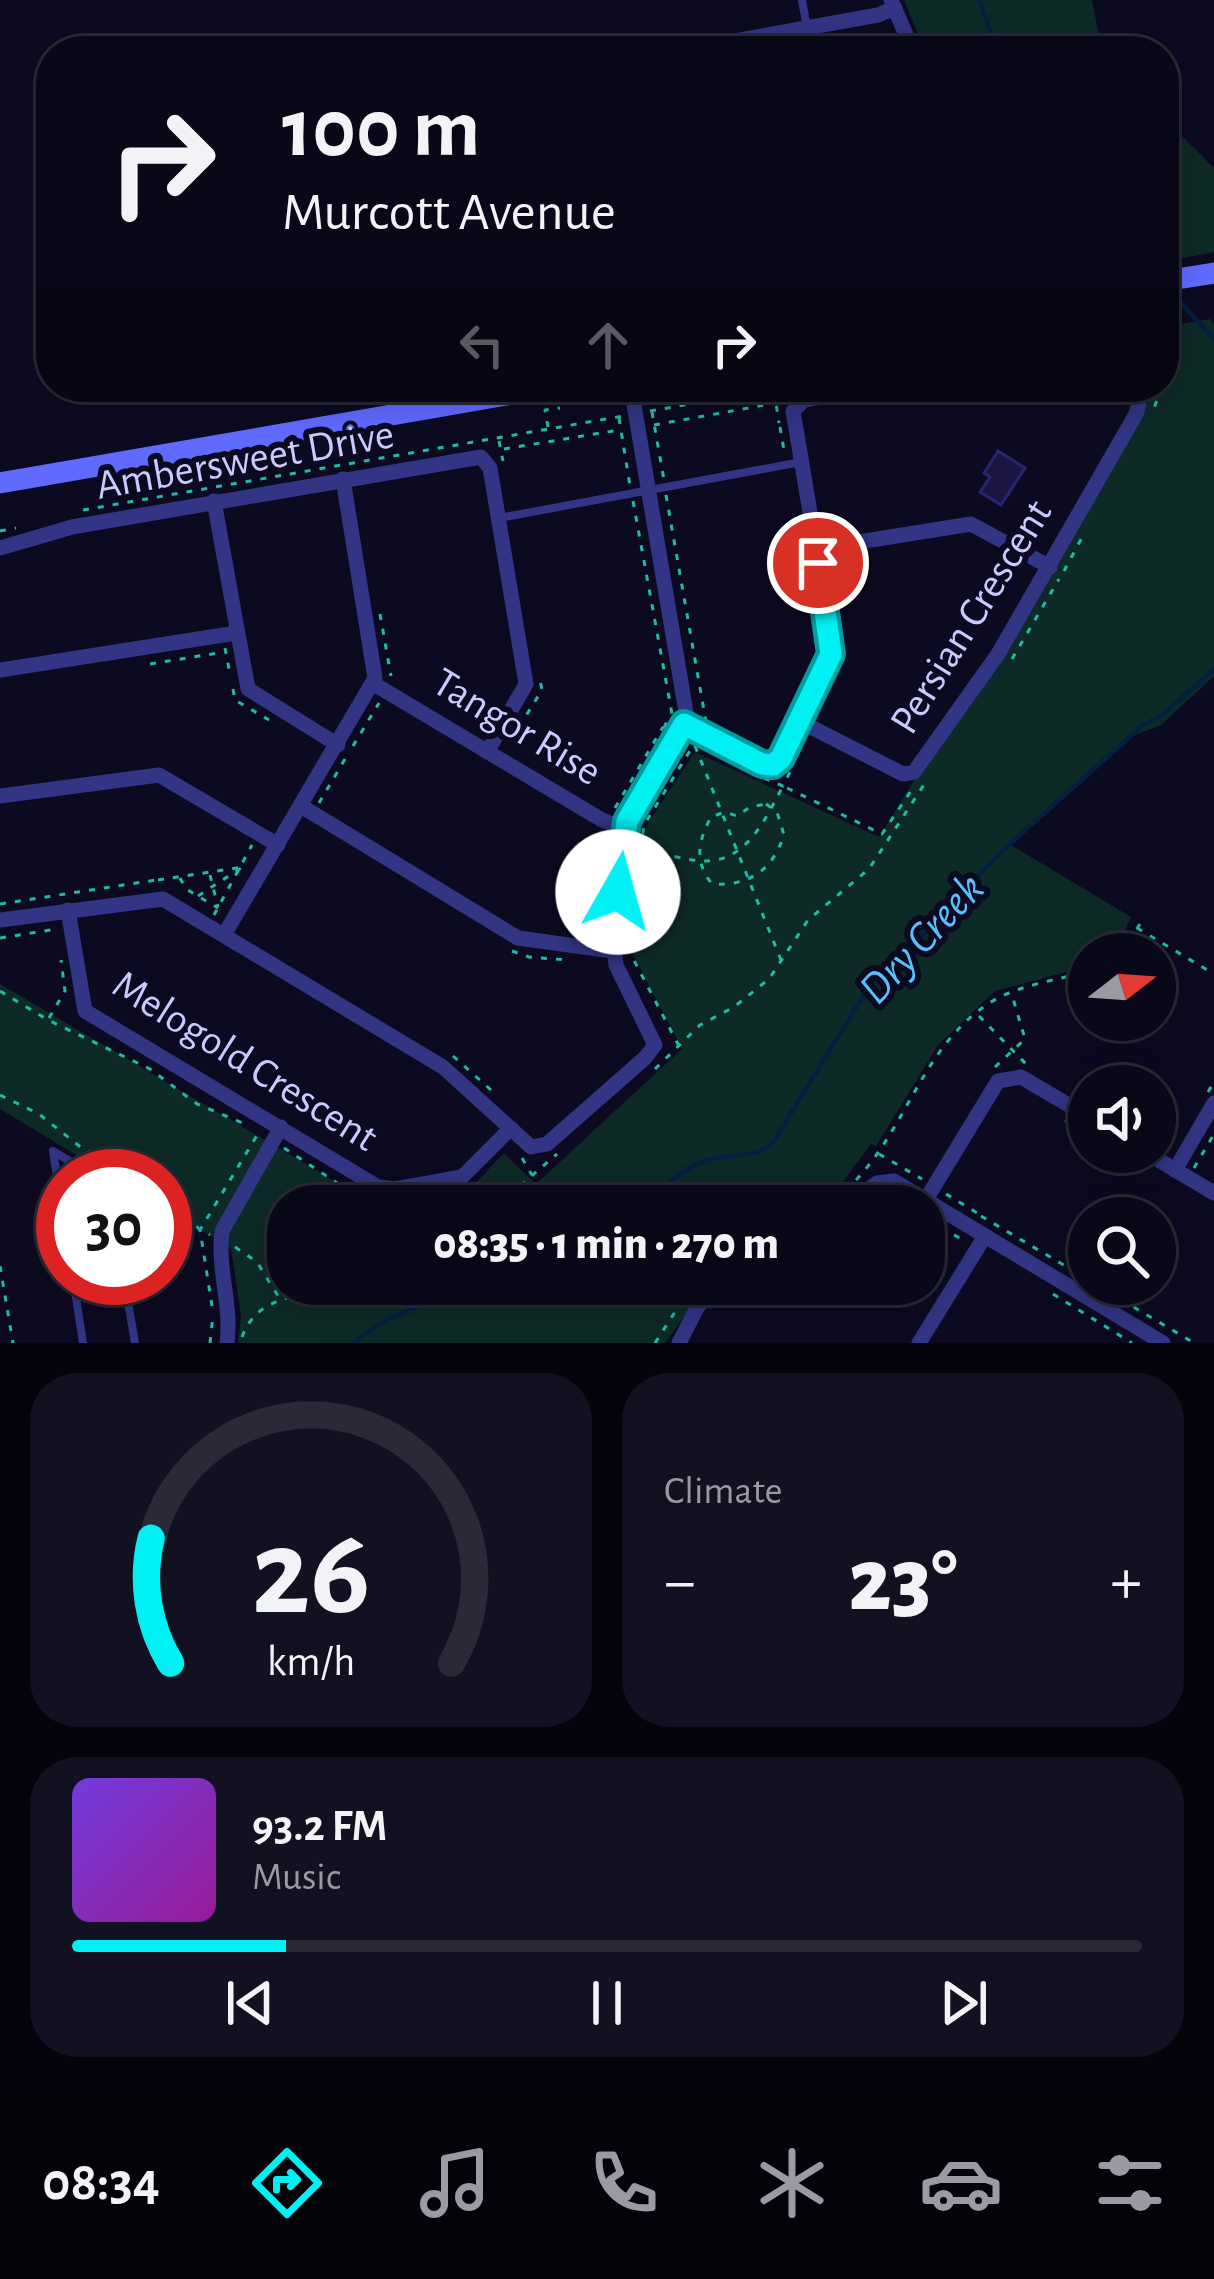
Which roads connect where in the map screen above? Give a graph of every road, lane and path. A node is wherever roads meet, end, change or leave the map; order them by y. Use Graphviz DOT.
graph roads {
  1 [pos="802,0"];
  2 [pos="893,4"];
  3 [pos="807,29"];
  4 [pos="766,36"];
  5 [pos="907,36"];
  6 [pos="1214,273"];
  7 [pos="1179,279"];
  8 [pos="530,402"];
  9 [pos="552,402"];
  10 [pos="629,402"];
  11 [pos="702,402"];
  12 [pos="801,402"];
  13 [pos="1138,402"];
  14 [pos="776,404"];
  15 [pos="627,415"];
  16 [pos="654,425"];
  17 [pos="780,427"];
  18 [pos="548,429"];
  19 [pos="621,430"];
  20 [pos="501,450"];
  21 [pos="794,463"];
  22 [pos="333,476"];
  23 [pos="0,482"];
  24 [pos="641,494"];
  25 [pos="214,501"];
  26 [pos="73,512"];
  27 [pos="498,518"];
  28 [pos="24,527"];
  29 [pos="0,531"];
  30 [pos="0,548"];
  31 [pos="815,549"];
  32 [pos="1049,578"];
  33 [pos="379,607"];
  34 [pos="236,633"];
  35 [pos="226,651"];
  36 [pos="150,664"];
  37 [pos="538,668"];
  38 [pos="0,670"];
  39 [pos="391,676"];
  40 [pos="374,684"];
  41 [pos="799,721"];
  42 [pos="676,722"];
  43 [pos="338,745"];
  44 [pos="491,746"];
  45 [pos="716,755"];
  46 [pos="798,755"];
  47 [pos="762,764"];
  48 [pos="899,785"];
  49 [pos="783,786"];
  50 [pos="0,796"];
  51 [pos="310,800"];
  52 [pos="772,806"];
  53 [pos="722,812"];
  54 [pos="606,822"];
  55 [pos="625,829"];
  56 [pos="260,834"];
  57 [pos="278,845"];
  58 [pos="615,847"];
  59 [pos="737,851"];
  60 [pos="699,861"];
  61 [pos="243,867"];
  62 [pos="209,872"];
  63 [pos="180,876"];
  64 [pos="157,880"];
  65 [pos="748,880"];
  66 [pos="213,886"];
  67 [pos="198,896"];
  68 [pos="218,908"];
  69 [pos="68,910"];
  70 [pos="0,920"];
  71 [pos="208,925"];
  72 [pos="224,935"];
  73 [pos="497,942"];
  74 [pos="584,948"];
  75 [pos="60,949"];
  76 [pos="1176,950"];
  77 [pos="612,951"];
  78 [pos="782,964"];
  79 [pos="1214,974"];
  80 [pos="1068,977"];
  81 [pos="0,991"];
  82 [pos="977,1013"];
  83 [pos="48,1021"];
  84 [pos="1027,1080"];
  85 [pos="0,1095"];
  86 [pos="1214,1103"];
  87 [pos="1068,1105"];
  88 [pos="506,1133"];
  89 [pos="277,1134"];
  90 [pos="1214,1134"];
  91 [pos="83,1149"];
  92 [pos="876,1153"];
  93 [pos="1176,1167"];
  94 [pos="1194,1168"];
  95 [pos="1176,1171"];
  96 [pos="862,1174"];
  97 [pos="533,1176"];
  98 [pos="344,1185"];
  99 [pos="911,1185"];
  100 [pos="942,1185"];
  101 [pos="1214,1193"];
  102 [pos="945,1210"];
  103 [pos="945,1210"];
  104 [pos="945,1219"];
  105 [pos="979,1226"];
  106 [pos="0,1266"];
  107 [pos="1068,1270"];
  108 [pos="1041,1287"];
  109 [pos="77,1305"];
  110 [pos="129,1305"];
  111 [pos="267,1305"];
  112 [pos="679,1305"];
  113 [pos="699,1305"];
  114 [pos="1130,1305"];
  115 [pos="13,1343"];
  116 [pos="83,1343"];
  117 [pos="135,1343"];
  118 [pos="227,1343"];
  119 [pos="241,1343"];
  120 [pos="655,1343"];
  121 [pos="680,1343"];
  122 [pos="919,1343"];
  123 [pos="1132,1343"];
  124 [pos="1163,1343"];
  125 [pos="1194,1343"];
  1 -- 3 [label="lane"];
  2 -- 3 [label="street"];
  2 -- 5 [label="street"];
  3 -- 4 [label="street"];
  6 -- 7 [label="street"];
  8 -- 23 [label="street"];
  9 -- 18 [label="path"];
  10 -- 15 [label="street"];
  11 -- 15 [label="path"];
  12 -- 21 [label="street"];
  13 -- 32 [label="street, Persian Crescent"];
  14 -- 16 [label="path"];
  15 -- 18 [label="path"];
  15 -- 19 [label="path"];
  15 -- 24 [label="street"];
  17 -- 21 [label="path"];
  18 -- 22 [label="path"];
  19 -- 20 [label="path"];
  19 -- 24 [label="path"];
  21 -- 24 [label="lane"];
  21 -- 31 [label="street"];
  22 -- 25 [label="street, Ambersweet Drive"];
  22 -- 26 [label="path"];
  22 -- 27 [label="street, Ambersweet Drive"];
  22 -- 40 [label="street"];
  24 -- 27 [label="lane"];
  24 -- 42 [label="street"];
  24 -- 42 [label="path"];
  25 -- 30 [label="street, Ambersweet Drive"];
  25 -- 34 [label="street"];
  27 -- 44 [label="street, Ambersweet Drive"];
  28 -- 29 [label="path"];
  31 -- 32 [label="street"];
  31 -- 41 [label="street"];
  32 -- 41 [label="street, Persian Crescent"];
  33 -- 39 [label="path"];
  34 -- 38 [label="street"];
  34 -- 43 [label="street"];
  35 -- 36 [label="path"];
  37 -- 44 [label="path"];
  40 -- 43 [label="street"];
  40 -- 44 [label="street, Tangor Rise"];
  41 -- 47 [label="street"];
  42 -- 47 [label="street"];
  42 -- 54 [label="path"];
  42 -- 55 [label="street"];
  43 -- 51 [label="street"];
  44 -- 54 [label="street, Tangor Rise"];
  45 -- 53 [label="path"];
  46 -- 49 [label="path"];
  47 -- 49 [label="path"];
  48 -- 49 [label="path"];
  49 -- 52 [label="path"];
  50 -- 56 [label="street"];
  51 -- 57 [label="street"];
  51 -- 74 [label="street"];
  52 -- 53 [label="path"];
  52 -- 59 [label="path"];
  52 -- 65 [label="path"];
  53 -- 59 [label="path"];
  53 -- 60 [label="path"];
  54 -- 55 [label="street, Tangor Rise"];
  54 -- 58 [label="path"];
  55 -- 58 [label="street"];
  56 -- 57 [label="street"];
  56 -- 61 [label="path"];
  57 -- 72 [label="street"];
  58 -- 60 [label="path"];
  58 -- 74 [label="path"];
  58 -- 77 [label="street"];
  59 -- 60 [label="path"];
  59 -- 65 [label="path"];
  60 -- 65 [label="path"];
  61 -- 62 [label="path"];
  61 -- 66 [label="path"];
  61 -- 68 [label="path"];
  62 -- 63 [label="path"];
  62 -- 66 [label="path"];
  63 -- 64 [label="path"];
  63 -- 67 [label="path"];
  65 -- 78 [label="path"];
  66 -- 67 [label="path"];
  66 -- 68 [label="path"];
  67 -- 68 [label="path"];
  68 -- 71 [label="path"];
  69 -- 70 [label="street"];
  69 -- 71 [label="street"];
  69 -- 89 [label="street, Melogold Crescent"];
  71 -- 72 [label="street"];
  72 -- 88 [label="street"];
  73 -- 74 [label="path"];
  74 -- 77 [label="street"];
  75 -- 83 [label="path"];
  76 -- 79 [label="path"];
  77 -- 88 [label="street"];
  80 -- 82 [label="path"];
  81 -- 83 [label="path"];
  82 -- 84 [label="path"];
  82 -- 92 [label="path"];
  83 -- 89 [label="path"];
  84 -- 87 [label="street"];
  84 -- 100 [label="street"];
  85 -- 91 [label="path"];
  86 -- 93 [label="street"];
  88 -- 89 [label="street, Melogold Crescent"];
  88 -- 97 [label="path"];
  89 -- 98 [label="path"];
  89 -- 118 [label="street"];
  90 -- 94 [label="path"];
  92 -- 96 [label="path"];
  92 -- 99 [label="path"];
  95 -- 101 [label="street"];
  102 -- 105 [label="street"];
  103 -- 105 [label="path"];
  104 -- 105 [label="path"];
  105 -- 107 [label="path"];
  105 -- 122 [label="street"];
  105 -- 124 [label="street"];
  106 -- 115 [label="path"];
  108 -- 123 [label="path"];
  109 -- 116 [label="lane"];
  110 -- 117 [label="lane"];
  111 -- 119 [label="path"];
  112 -- 120 [label="path"];
  113 -- 121 [label="street"];
  114 -- 125 [label="path"];
}
